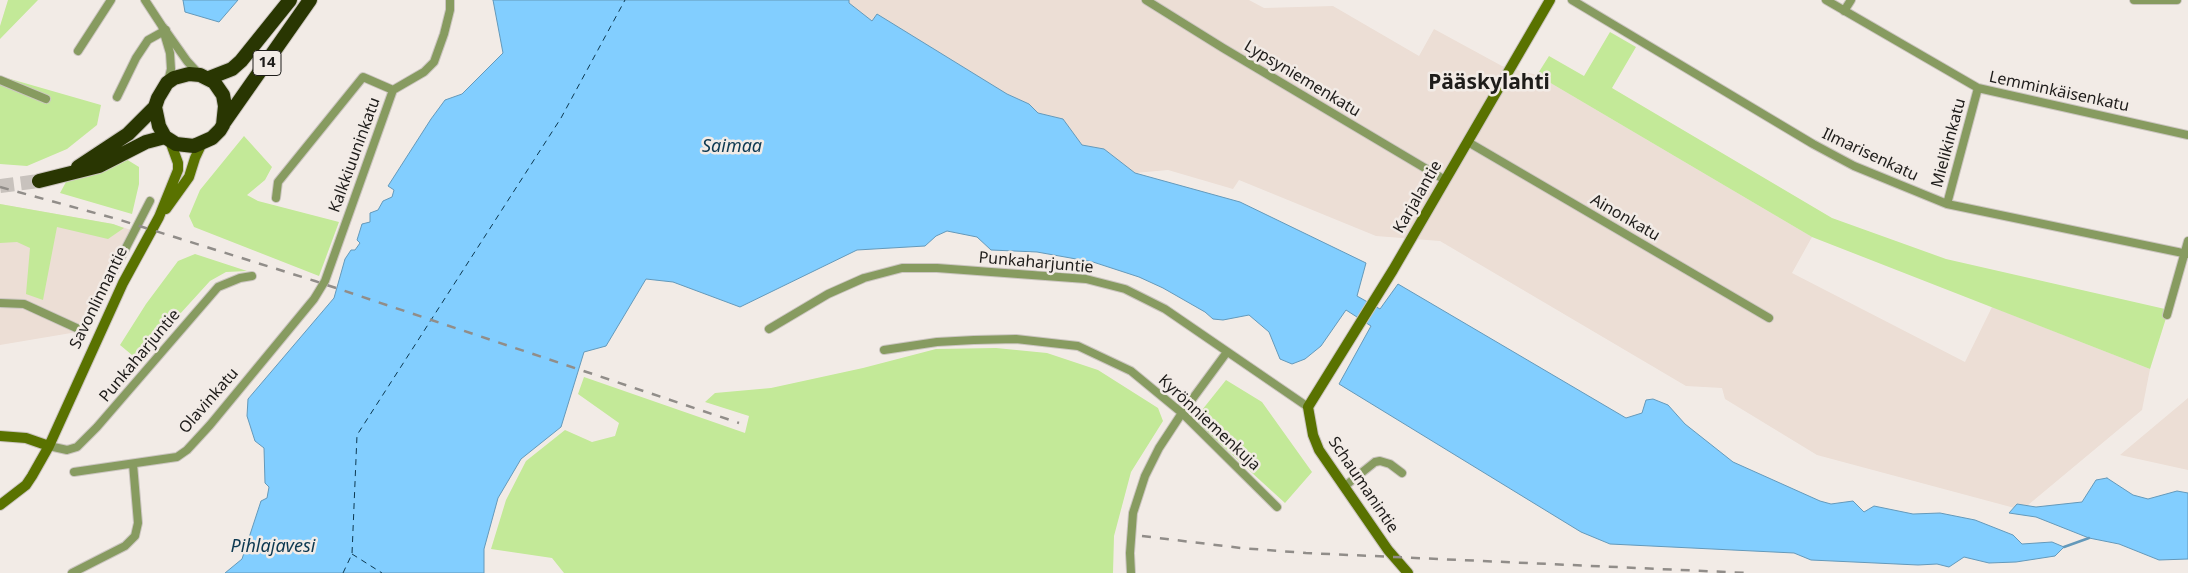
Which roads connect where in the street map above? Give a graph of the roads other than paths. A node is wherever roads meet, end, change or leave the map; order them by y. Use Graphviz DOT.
graph roads {
  1 [pos="112,0"];
  2 [pos="145,0"];
  3 [pos="290,0"];
  4 [pos="310,0"];
  5 [pos="450,0"];
  6 [pos="1146,0"];
  7 [pos="1550,0"];
  8 [pos="1572,0"];
  9 [pos="1826,0"];
  10 [pos="1850,0"];
  11 [pos="2134,0"];
  12 [pos="2176,0"];
  13 [pos="1844,11"];
  14 [pos="162,27"];
  15 [pos="78,51"];
  16 [pos="205,76"];
  17 [pos="0,80"];
  18 [pos="167,83"];
  19 [pos="1978,88"];
  20 [pos="393,90"];
  21 [pos="117,97"];
  22 [pos="46,99"];
  23 [pos="155,107"];
  24 [pos="223,125"];
  25 [pos="2188,135"];
  26 [pos="167,139"];
  27 [pos="1468,142"];
  28 [pos="202,143"];
  29 [pos="68,174"];
  30 [pos="1446,180"];
  31 [pos="39,181"];
  32 [pos="276,198"];
  33 [pos="150,201"];
  34 [pos="1947,204"];
  35 [pos="159,217"];
  36 [pos="2188,241"];
  37 [pos="2187,254"];
  38 [pos="252,276"];
  39 [pos="325,281"];
  40 [pos="0,303"];
  41 [pos="2167,315"];
  42 [pos="1770,318"];
  43 [pos="769,329"];
  44 [pos="884,350"];
  45 [pos="1227,352"];
  46 [pos="1308,407"];
  47 [pos="1182,413"];
  48 [pos="0,436"];
  49 [pos="49,446"];
  50 [pos="133,464"];
  51 [pos="74,472"];
  52 [pos="1402,473"];
  53 [pos="1344,486"];
  54 [pos="0,505"];
  55 [pos="1277,507"];
  56 [pos="72,573"];
  57 [pos="1131,573"];
  58 [pos="1408,573"];
  1 -- 15 [label="street"];
  2 -- 14 [label="street"];
  3 -- 16 [label="highway, 14"];
  4 -- 24 [label="highway, 14"];
  5 -- 20 [label="street, Kalkkiuuninkatu"];
  6 -- 30 [label="street, Lypsyniemenkatu"];
  7 -- 27 [label="street, Karjalantie"];
  8 -- 34 [label="street, Ilmarisenkatu"];
  9 -- 13 [label="street, Lemminkäisenkatu"];
  10 -- 13 [label="street"];
  11 -- 12 [label="street"];
  13 -- 19 [label="street, Lemminkäisenkatu"];
  14 -- 16 [label="street"];
  14 -- 18 [label="street"];
  14 -- 21 [label="street"];
  16 -- 18 [label="highway, 14"];
  16 -- 24 [label="highway"];
  17 -- 22 [label="street"];
  18 -- 23 [label="highway"];
  19 -- 25 [label="street, Lemminkäisenkatu"];
  19 -- 34 [label="street, Mielikinkatu"];
  20 -- 32 [label="street"];
  20 -- 39 [label="street, Kalkkiuuninkatu"];
  23 -- 26 [label="highway"];
  23 -- 29 [label="highway"];
  24 -- 28 [label="highway, 14"];
  26 -- 28 [label="highway"];
  26 -- 29 [label="highway"];
  26 -- 35 [label="street, Savonlinnantie"];
  27 -- 30 [label="street, Karjalantie"];
  27 -- 42 [label="street, Ainonkatu"];
  28 -- 35 [label="street, Savonlinnantie"];
  29 -- 31 [label="highway"];
  30 -- 46 [label="street, Karjalantie"];
  33 -- 40 [label="street"];
  34 -- 37 [label="street, Ilmarisenkatu"];
  35 -- 49 [label="street, Savonlinnantie"];
  36 -- 37 [label="street"];
  37 -- 41 [label="street"];
  38 -- 49 [label="street, Punkaharjuntie"];
  39 -- 50 [label="street, Olavinkatu"];
  43 -- 45 [label="street, Punkaharjuntie"];
  44 -- 47 [label="street, Kyrönniemenkuja"];
  45 -- 46 [label="street, Punkaharjuntie"];
  45 -- 47 [label="street"];
  46 -- 53 [label="street, Schaumanintie"];
  47 -- 55 [label="street, Kyrönniemenkuja"];
  47 -- 57 [label="street"];
  48 -- 49 [label="street"];
  49 -- 54 [label="street, Savonlinnantie"];
  50 -- 51 [label="street, Olavinkatu"];
  50 -- 56 [label="street"];
  52 -- 53 [label="street"];
  53 -- 58 [label="street, Schaumanintie"];
}
